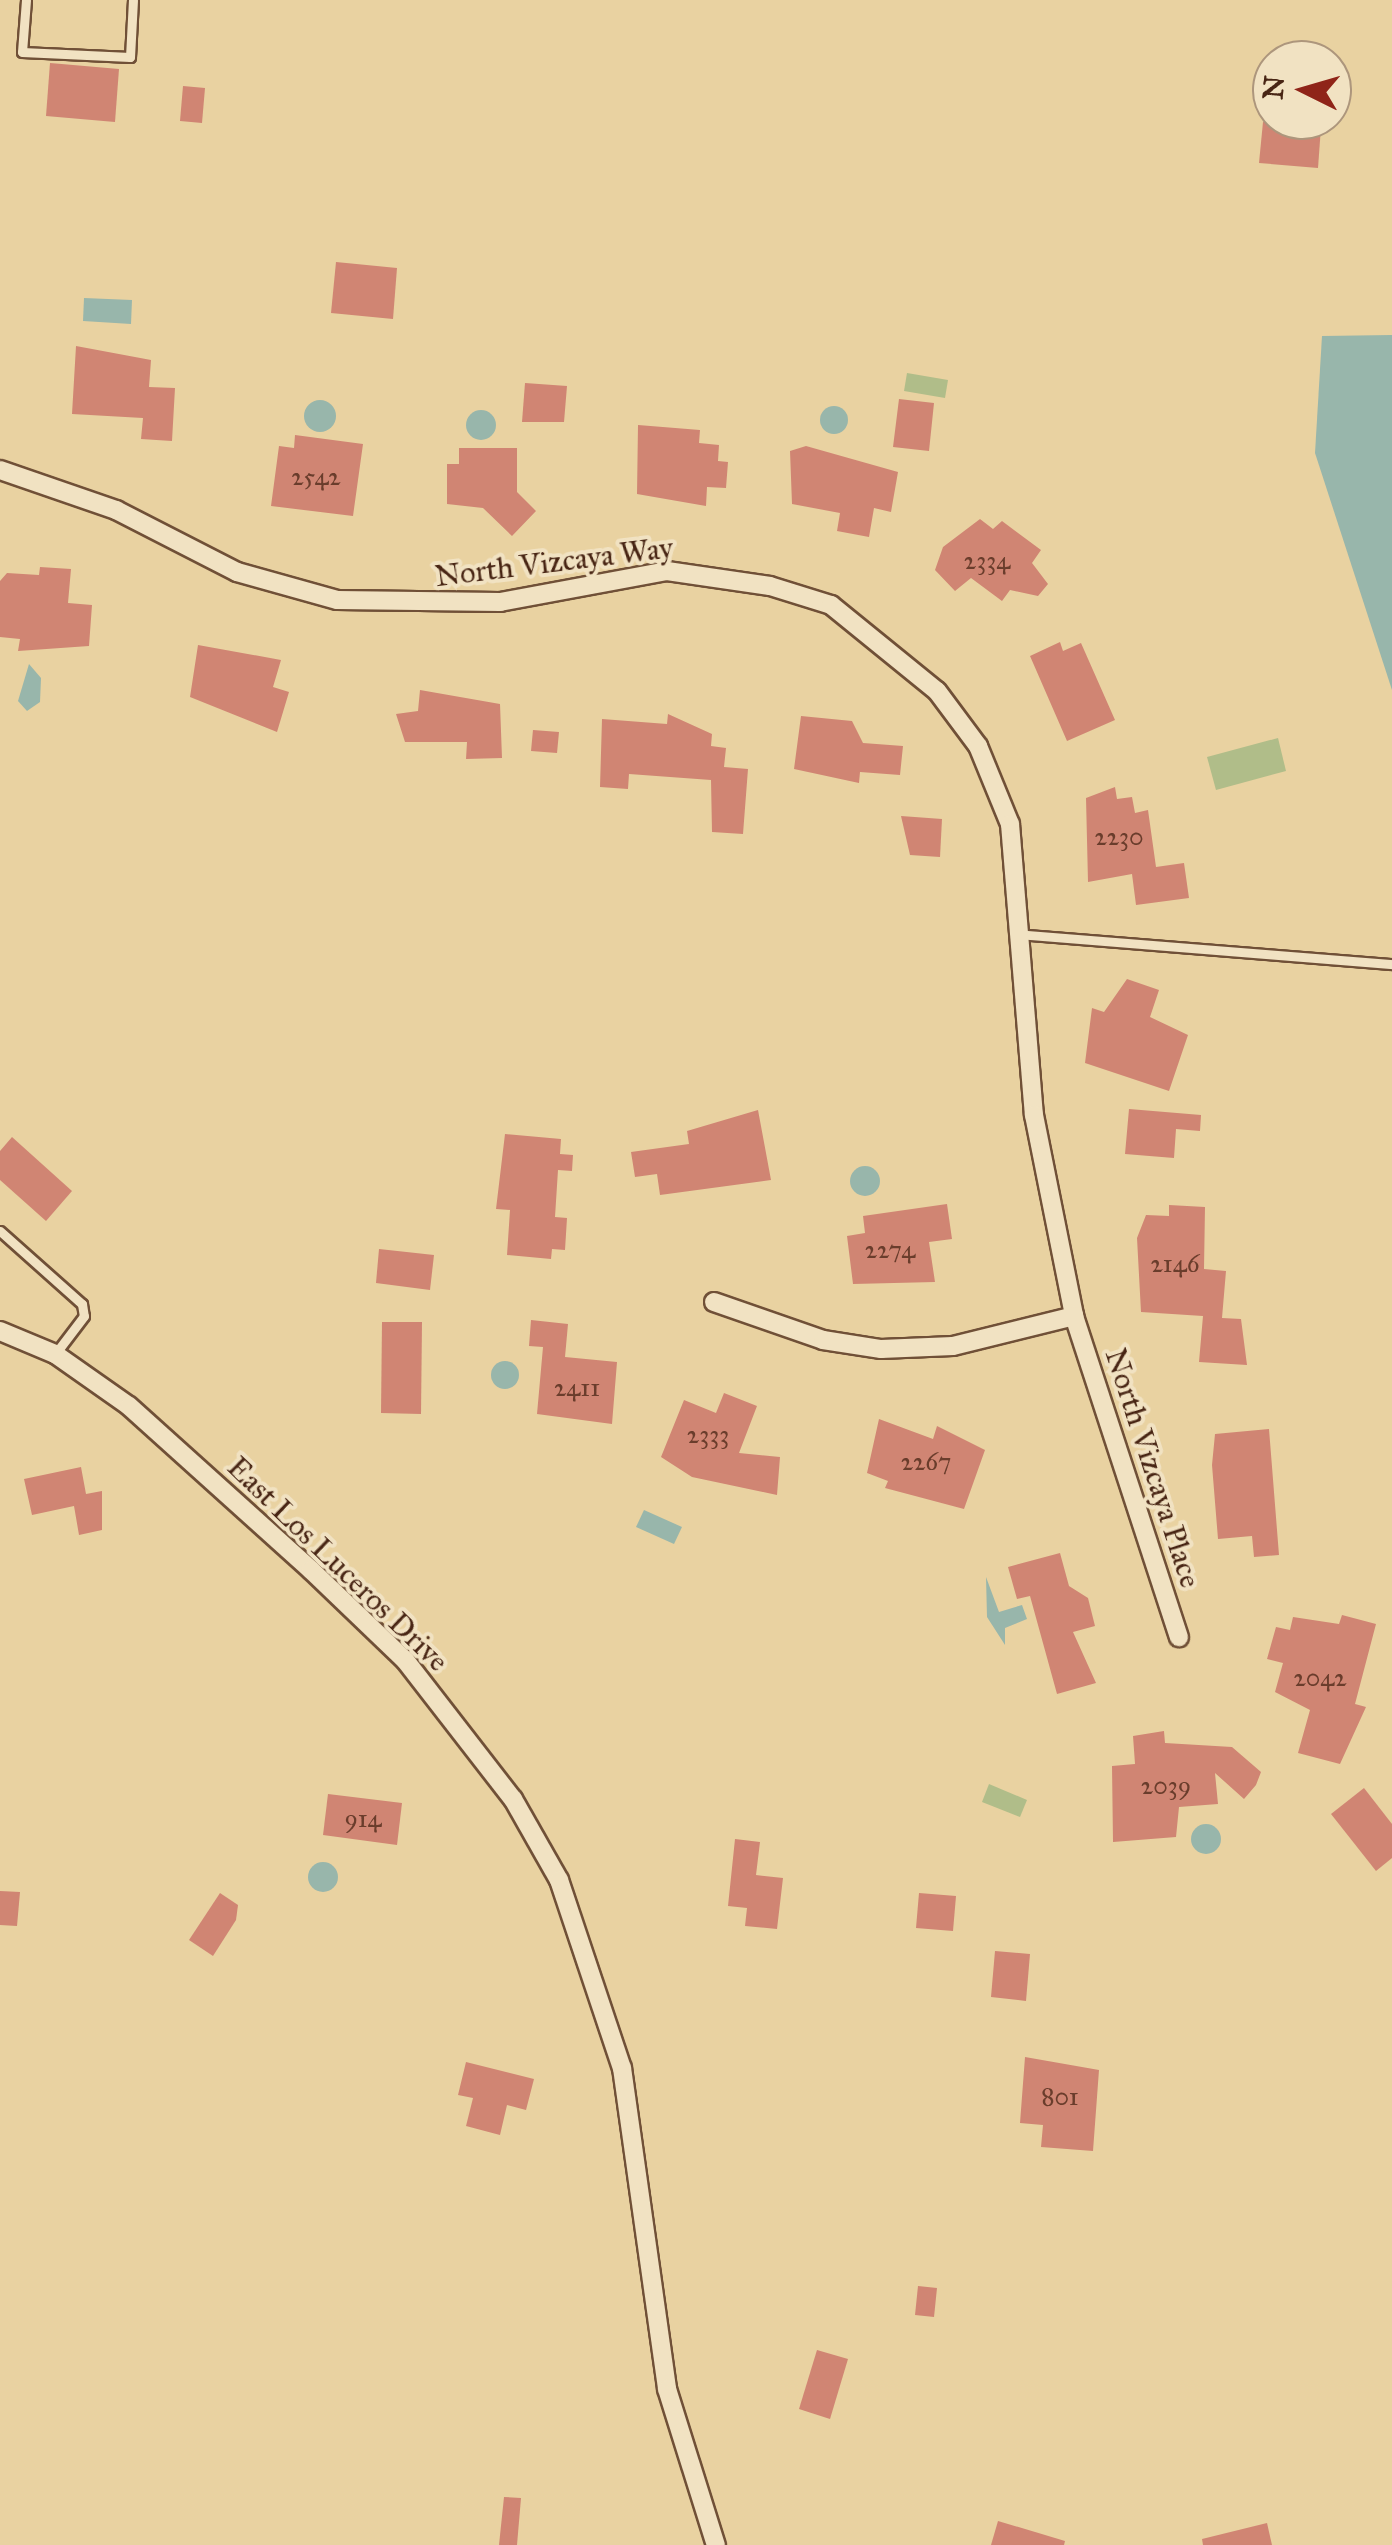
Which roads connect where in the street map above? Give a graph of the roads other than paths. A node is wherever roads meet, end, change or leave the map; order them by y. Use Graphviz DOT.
graph roads {
  1 [pos="26,0"];
  2 [pos="134,0"];
  3 [pos="0,470"];
  4 [pos="1016,934"];
  5 [pos="1392,964"];
  6 [pos="0,1231"];
  7 [pos="714,1302"];
  8 [pos="1074,1316"];
  9 [pos="0,1331"];
  10 [pos="55,1354"];
  11 [pos="1179,1637"];
  12 [pos="716,2545"];
  1 -- 2 [label="lane"];
  3 -- 4 [label="street, North Vizcaya Way"];
  4 -- 5 [label="lane"];
  4 -- 8 [label="street, North Vizcaya Way"];
  6 -- 10 [label="lane"];
  7 -- 8 [label="street"];
  8 -- 11 [label="street, North Vizcaya Place"];
  9 -- 10 [label="street, East Los Luceros Drive"];
  10 -- 12 [label="street, East Los Luceros Drive"];
}
